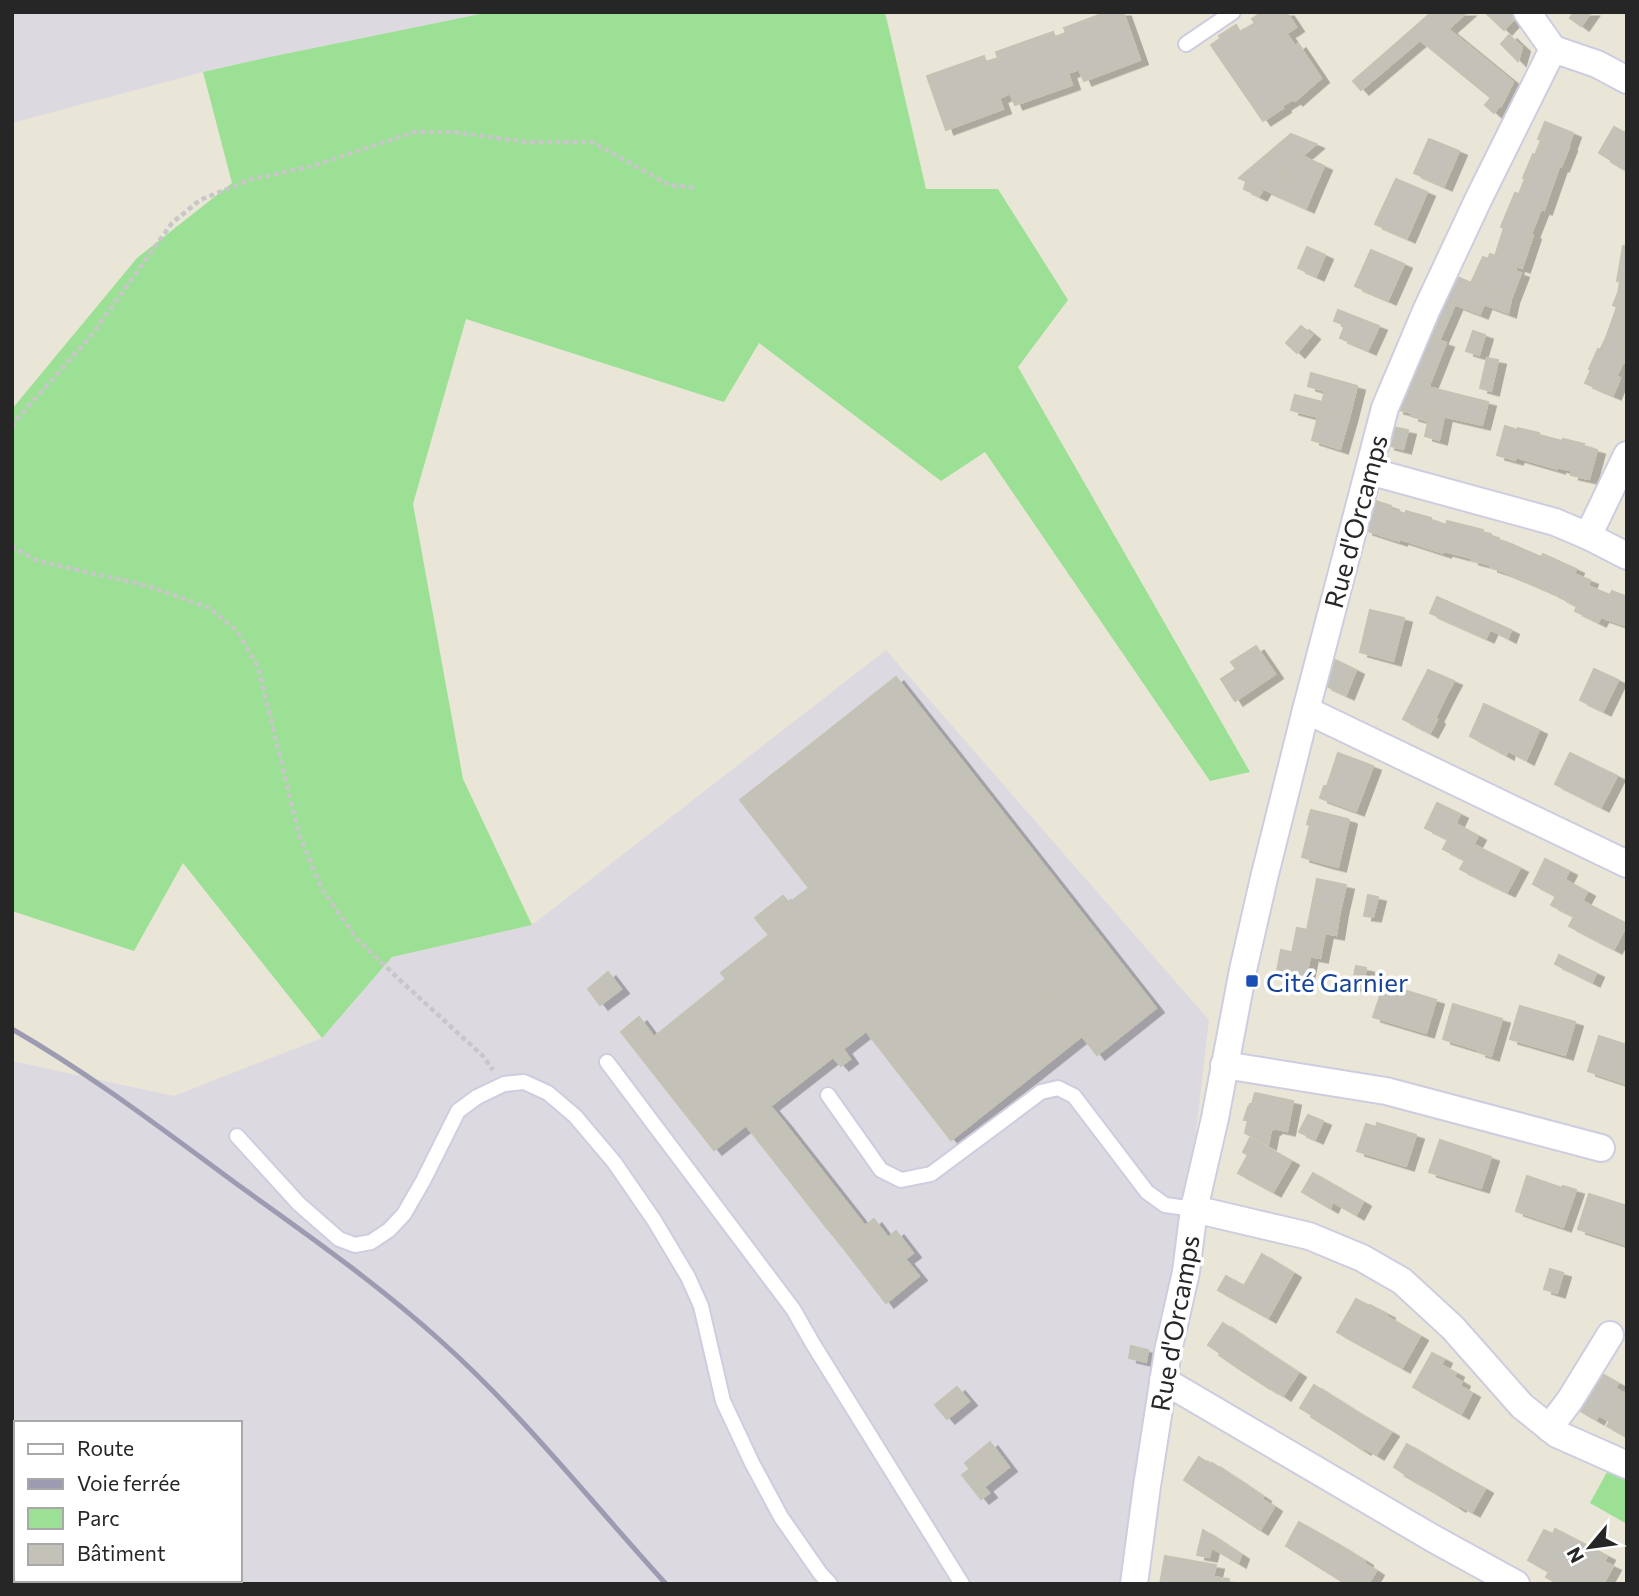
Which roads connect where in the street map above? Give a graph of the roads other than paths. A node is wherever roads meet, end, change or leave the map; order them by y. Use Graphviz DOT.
graph roads {
  1 [pos="1233,12"];
  2 [pos="1527,12"];
  3 [pos="1186,44"];
  4 [pos="1553,49"];
  5 [pos="1627,80"];
  6 [pos="1627,455"];
  7 [pos="1369,471"];
  8 [pos="1588,536"];
  9 [pos="1627,556"];
  10 [pos="1306,710"];
  11 [pos="1627,864"];
  12 [pos="607,1062"];
  13 [pos="1224,1065"];
  14 [pos="828,1095"];
  15 [pos="237,1136"];
  16 [pos="1601,1148"];
  17 [pos="1194,1209"];
  18 [pos="1610,1335"];
  19 [pos="1163,1380"];
  20 [pos="1549,1428"];
  21 [pos="1627,1465"];
  22 [pos="830,1584"];
  23 [pos="962,1584"];
  24 [pos="1134,1584"];
  25 [pos="1516,1584"];
  1 -- 3 [label="lane"];
  2 -- 4 [label="street"];
  4 -- 5 [label="street"];
  4 -- 7 [label="street, Rue d'Orcamps"];
  6 -- 8 [label="street"];
  7 -- 8 [label="street"];
  7 -- 10 [label="street, Rue d'Orcamps"];
  8 -- 9 [label="street"];
  10 -- 11 [label="street"];
  10 -- 13 [label="street, Rue d'Orcamps"];
  12 -- 23 [label="lane"];
  13 -- 16 [label="street"];
  13 -- 17 [label="street, Rue d'Orcamps"];
  14 -- 17 [label="lane"];
  15 -- 22 [label="lane"];
  17 -- 19 [label="street, Rue d'Orcamps"];
  17 -- 20 [label="street"];
  18 -- 20 [label="street"];
  19 -- 24 [label="street, Rue d'Orcamps"];
  19 -- 25 [label="street"];
  20 -- 21 [label="street"];
}
